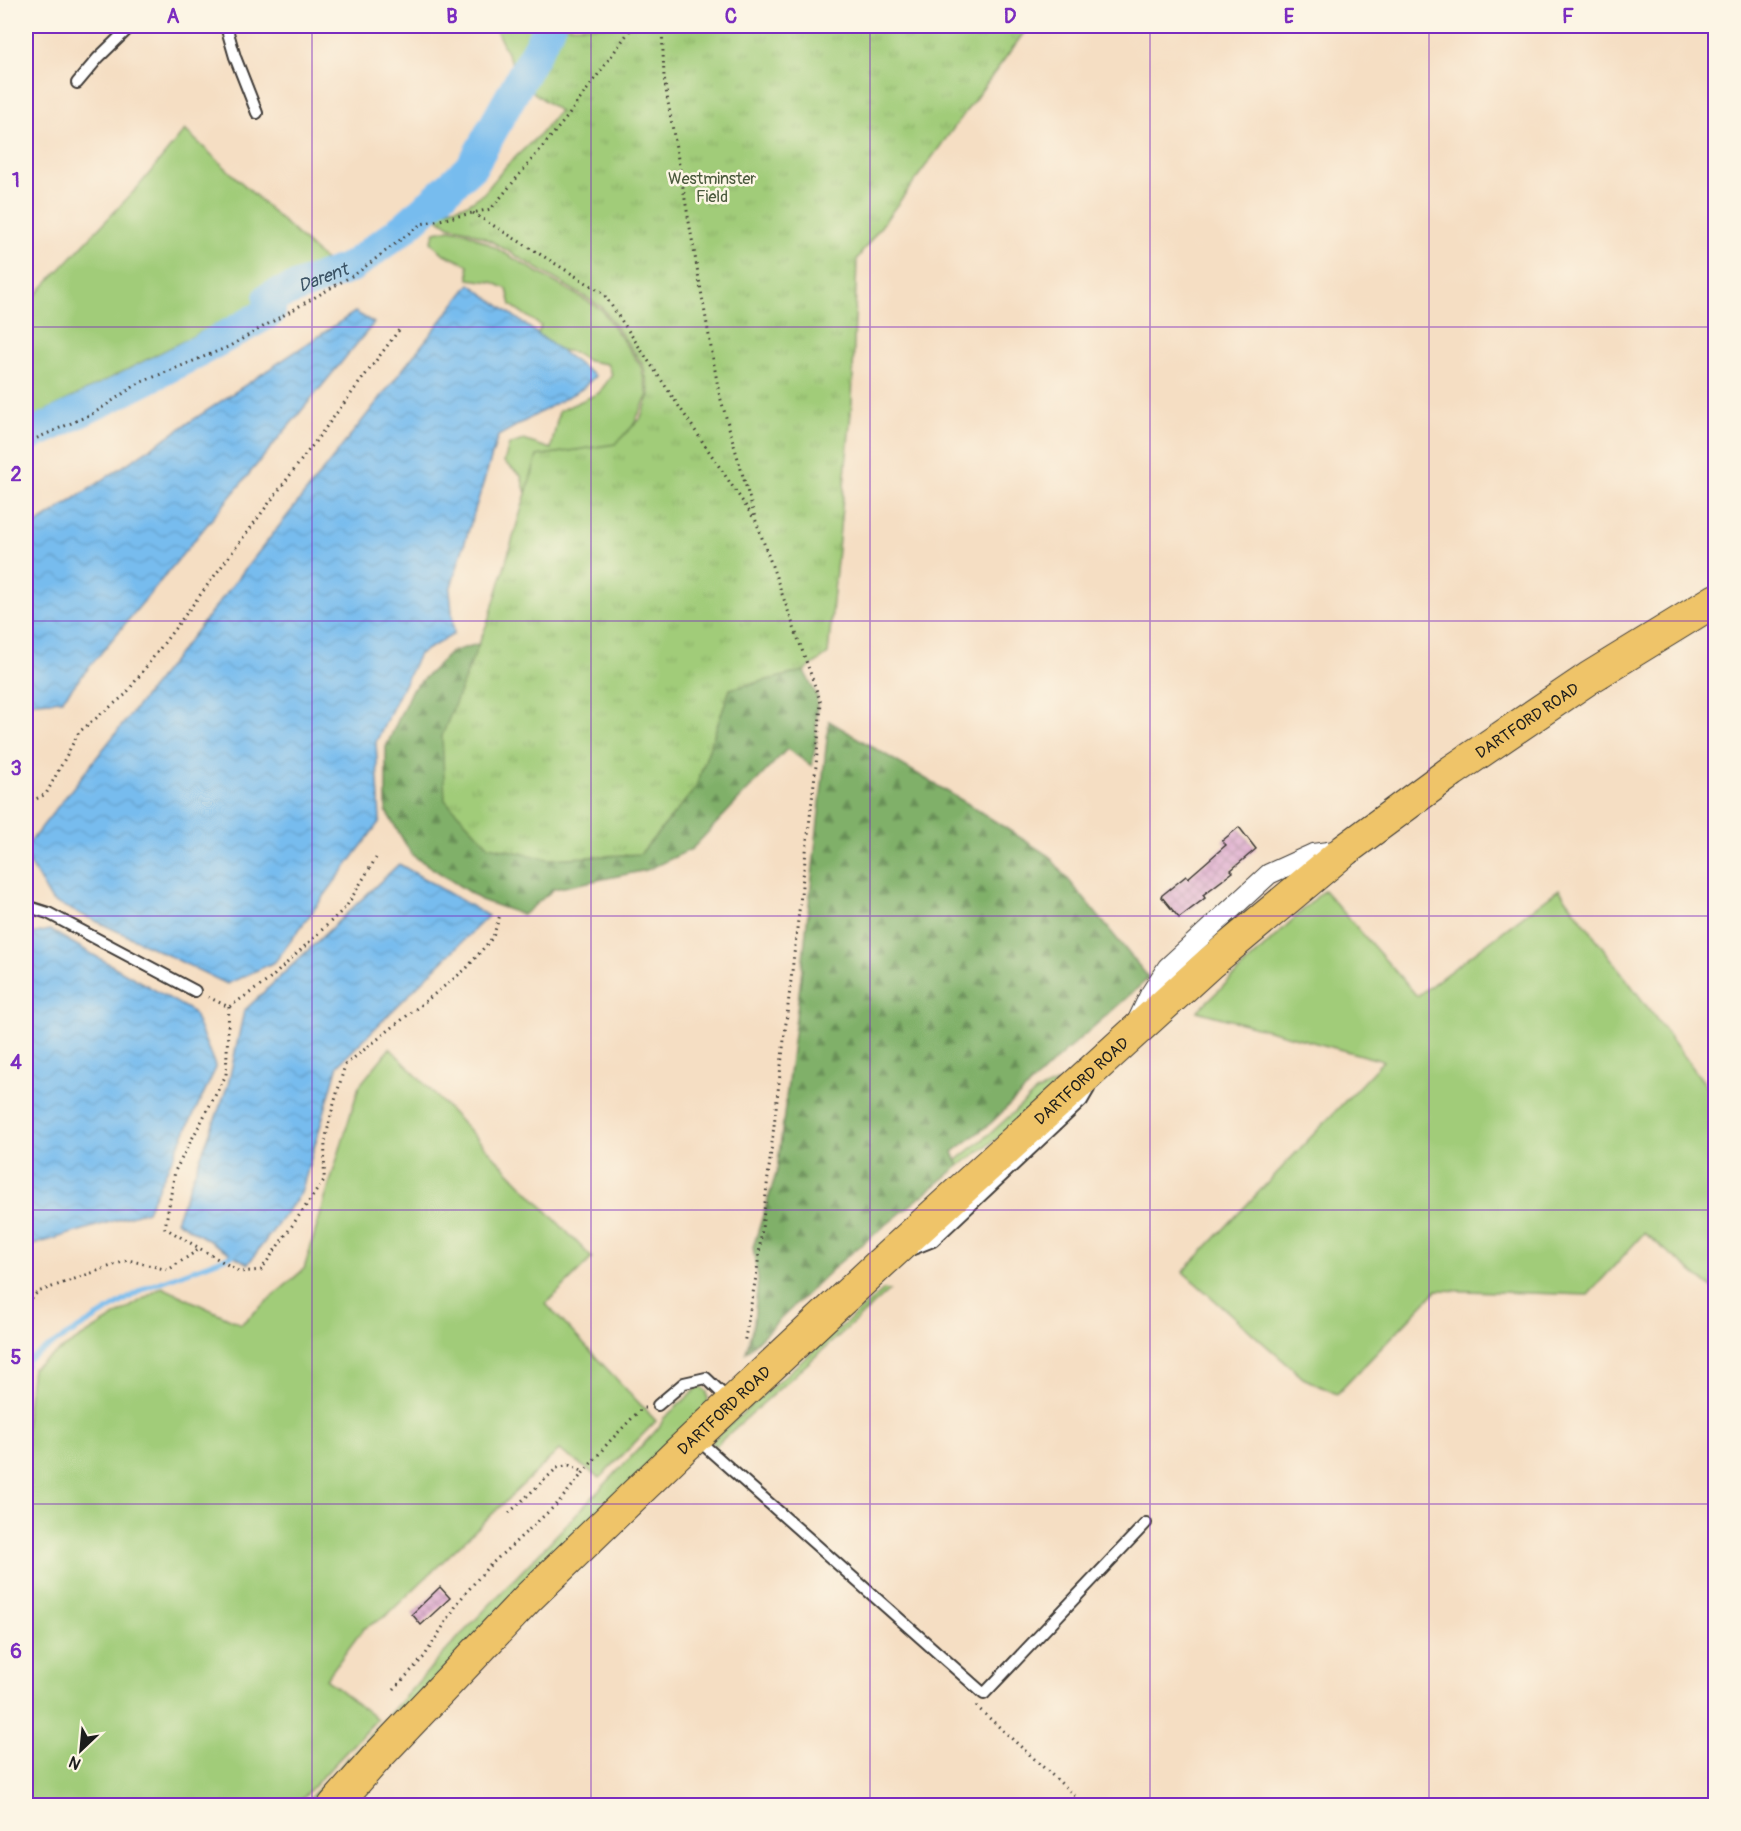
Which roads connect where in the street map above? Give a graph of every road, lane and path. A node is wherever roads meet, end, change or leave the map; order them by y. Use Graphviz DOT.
graph roads {
  1 [pos="131,26"];
  2 [pos="226,26"];
  3 [pos="633,26"];
  4 [pos="662,26"];
  5 [pos="78,83"];
  6 [pos="257,113"];
  7 [pos="473,213"];
  8 [pos="399,330"];
  9 [pos="26,443"];
  10 [pos="756,521"];
  11 [pos="1716,600"];
  12 [pos="26,804"];
  13 [pos="376,858"];
  14 [pos="26,906"];
  15 [pos="500,915"];
  16 [pos="195,991"];
  17 [pos="229,1007"];
  18 [pos="201,1248"];
  19 [pos="26,1302"];
  20 [pos="744,1344"];
  21 [pos="731,1402"];
  22 [pos="658,1405"];
  23 [pos="695,1437"];
  24 [pos="584,1472"];
  25 [pos="508,1513"];
  26 [pos="1146,1523"];
  27 [pos="394,1689"];
  28 [pos="334,1806"];
  1 -- 5 [label="lane"];
  2 -- 6 [label="lane"];
  3 -- 7 [label="path"];
  4 -- 10 [label="path"];
  7 -- 9 [label="path"];
  7 -- 10 [label="path"];
  8 -- 12 [label="path"];
  10 -- 20 [label="path"];
  11 -- 21 [label="main road, DARTFORD ROAD"];
  13 -- 17 [label="path"];
  14 -- 16 [label="lane"];
  15 -- 18 [label="path"];
  16 -- 17 [label="path"];
  17 -- 18 [label="path"];
  18 -- 19 [label="path"];
  21 -- 22 [label="lane"];
  21 -- 23 [label="main road, DARTFORD ROAD"];
  22 -- 24 [label="path"];
  23 -- 26 [label="lane"];
  23 -- 28 [label="main road, DARTFORD ROAD"];
  24 -- 25 [label="path"];
  24 -- 27 [label="path"];
}
